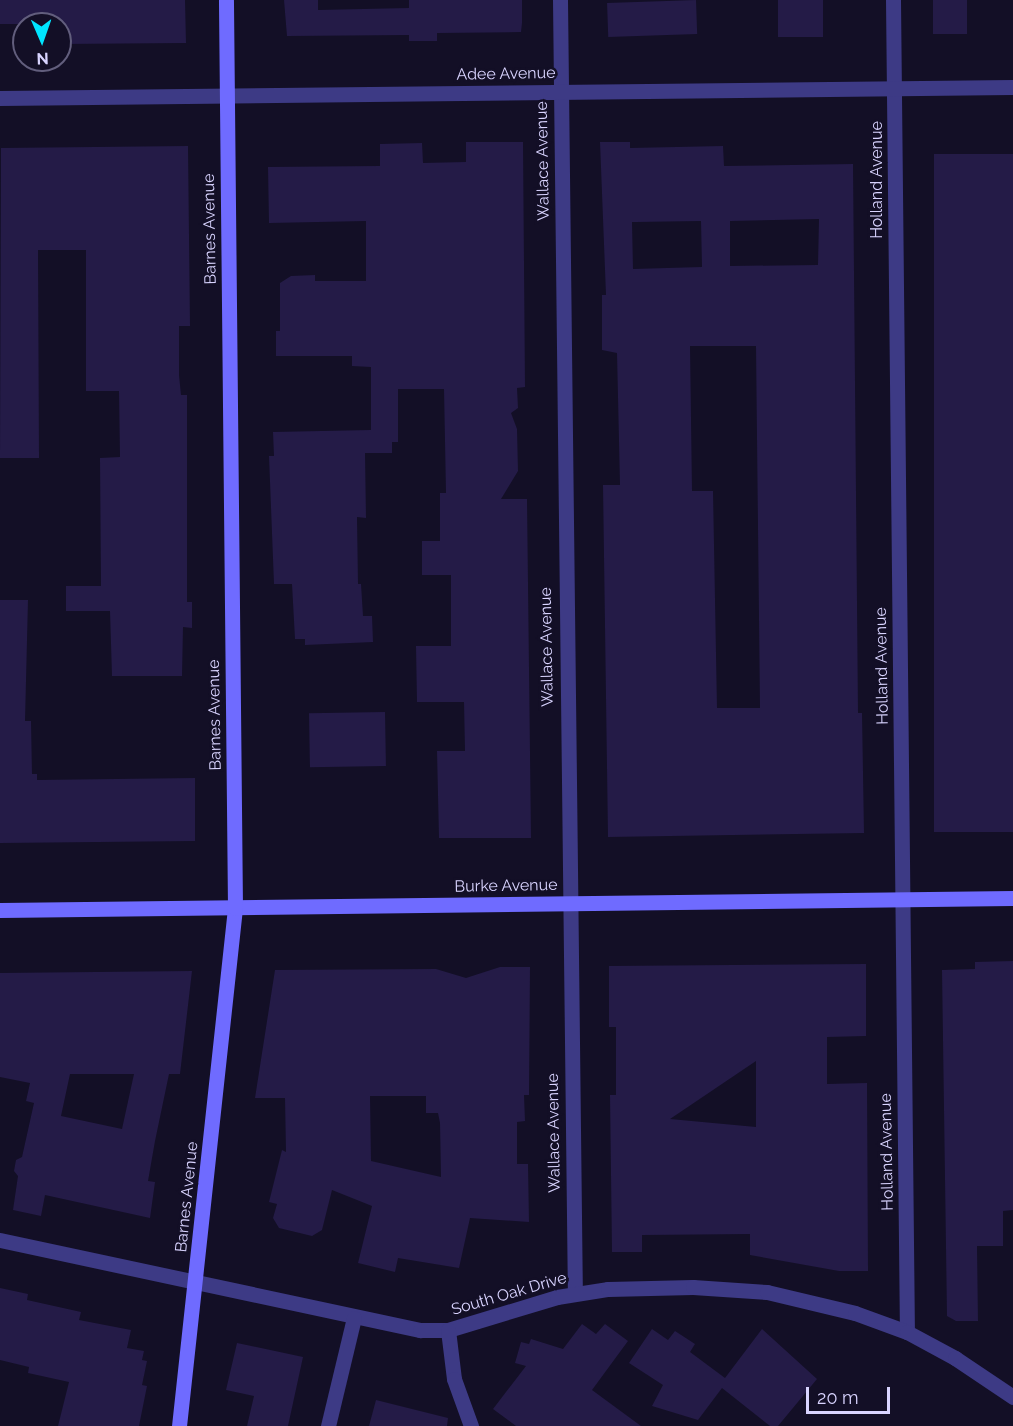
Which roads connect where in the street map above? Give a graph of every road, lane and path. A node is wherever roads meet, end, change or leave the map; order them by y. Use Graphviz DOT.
graph roads {
  1 [pos="226,0"];
  2 [pos="560,0"];
  3 [pos="893,0"];
  4 [pos="1013,87"];
  5 [pos="894,88"];
  6 [pos="560,91"];
  7 [pos="227,96"];
  8 [pos="0,98"];
  9 [pos="1013,898"];
  10 [pos="903,899"];
  11 [pos="567,903"];
  12 [pos="235,908"];
  13 [pos="0,910"];
  14 [pos="0,1240"];
  15 [pos="195,1283"];
  16 [pos="575,1293"];
  17 [pos="354,1318"];
  18 [pos="448,1330"];
  19 [pos="907,1332"];
  20 [pos="1013,1397"];
  21 [pos="179,1426"];
  22 [pos="328,1426"];
  23 [pos="471,1426"];
  1 -- 7 [label="street, Barnes Avenue"];
  2 -- 6 [label="street, Wallace Avenue"];
  3 -- 5 [label="street, Holland Avenue"];
  4 -- 5 [label="street, Adee Avenue"];
  5 -- 6 [label="street, Adee Avenue"];
  5 -- 10 [label="street, Holland Avenue"];
  6 -- 7 [label="street, Adee Avenue"];
  6 -- 11 [label="street, Wallace Avenue"];
  7 -- 8 [label="street, Adee Avenue"];
  7 -- 12 [label="street, Barnes Avenue"];
  9 -- 10 [label="street, Burke Avenue"];
  10 -- 11 [label="street, Burke Avenue"];
  10 -- 19 [label="street, Holland Avenue"];
  11 -- 12 [label="street, Burke Avenue"];
  11 -- 16 [label="street, Wallace Avenue"];
  12 -- 13 [label="street, Burke Avenue"];
  12 -- 15 [label="street, Barnes Avenue"];
  14 -- 15 [label="street, South Oak Drive"];
  15 -- 17 [label="street, South Oak Drive"];
  15 -- 21 [label="street, Barnes Avenue"];
  16 -- 18 [label="street, South Oak Drive"];
  16 -- 19 [label="street, South Oak Drive"];
  17 -- 18 [label="street, South Oak Drive"];
  17 -- 22 [label="street"];
  18 -- 23 [label="street"];
  19 -- 20 [label="street, South Oak Drive"];
}
